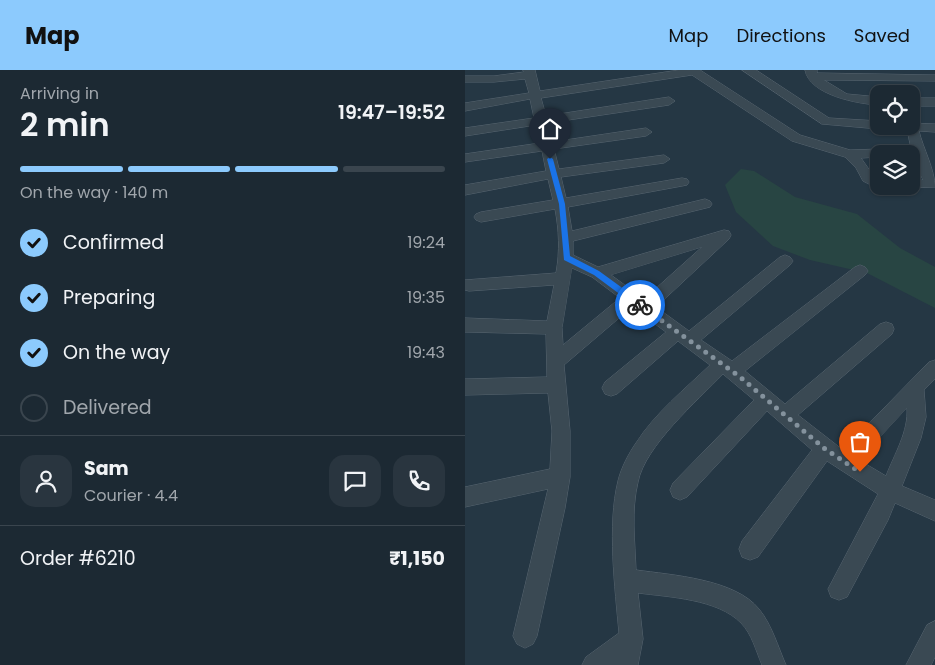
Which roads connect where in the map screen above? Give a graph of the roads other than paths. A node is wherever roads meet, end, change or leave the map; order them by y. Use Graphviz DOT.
graph roads {
  1 [pos="748,70"];
  2 [pos="694,71"];
  3 [pos="532,72"];
  4 [pos="811,73"];
  5 [pos="935,78"];
  6 [pos="465,79"];
  7 [pos="535,95"];
  8 [pos="669,101"];
  9 [pos="870,101"];
  10 [pos="920,102"];
  11 [pos="935,102"];
  12 [pos="465,108"];
  13 [pos="541,119"];
  14 [pos="825,121"];
  15 [pos="870,124"];
  16 [pos="920,127"];
  17 [pos="935,128"];
  18 [pos="465,132"];
  19 [pos="646,132"];
  20 [pos="796,138"];
  21 [pos="547,145"];
  22 [pos="870,153"];
  23 [pos="849,154"];
  24 [pos="920,156"];
  25 [pos="465,158"];
  26 [pos="664,159"];
  27 [pos="554,174"];
  28 [pos="870,180"];
  29 [pos="681,182"];
  30 [pos="933,184"];
  31 [pos="920,185"];
  32 [pos="465,190"];
  33 [pos="562,204"];
  34 [pos="705,204"];
  35 [pos="481,217"];
  36 [pos="565,238"];
  37 [pos="566,258"];
  38 [pos="785,262"];
  39 [pos="860,270"];
  40 [pos="597,273"];
  41 [pos="562,278"];
  42 [pos="469,285"];
  43 [pos="638,303"];
  44 [pos="465,325"];
  45 [pos="554,328"];
  46 [pos="886,329"];
  47 [pos="683,336"];
  48 [pos="555,362"];
  49 [pos="727,367"];
  50 [pos="935,367"];
  51 [pos="556,385"];
  52 [pos="465,387"];
  53 [pos="915,387"];
  54 [pos="611,388"];
  55 [pos="766,399"];
  56 [pos="785,415"];
  57 [pos="825,449"];
  58 [pos="844,462"];
  59 [pos="560,477"];
  60 [pos="680,490"];
  61 [pos="891,491"];
  62 [pos="465,497"];
  63 [pos="935,511"];
  64 [pos="750,549"];
  65 [pos="625,580"];
  66 [pos="839,589"];
  67 [pos="935,633"];
  68 [pos="525,636"];
  69 [pos="631,639"];
  70 [pos="594,665"];
  71 [pos="626,665"];
  72 [pos="774,665"];
  73 [pos="918,665"];
  1 -- 14 [label="street"];
  2 -- 7 [label="street"];
  2 -- 20 [label="street"];
  3 -- 6 [label="street"];
  3 -- 7 [label="street"];
  4 -- 5 [label="street"];
  4 -- 9 [label="street"];
  7 -- 12 [label="street"];
  7 -- 13 [label="street"];
  8 -- 13 [label="street"];
  10 -- 11 [label="street"];
  13 -- 18 [label="street"];
  13 -- 21 [label="street"];
  14 -- 15 [label="street"];
  14 -- 20 [label="street"];
  16 -- 17 [label="street"];
  19 -- 21 [label="street"];
  20 -- 23 [label="street"];
  21 -- 25 [label="street"];
  21 -- 27 [label="street"];
  22 -- 23 [label="street"];
  23 -- 28 [label="street"];
  24 -- 30 [label="street"];
  26 -- 27 [label="street"];
  27 -- 32 [label="street"];
  27 -- 33 [label="street"];
  29 -- 33 [label="street"];
  30 -- 31 [label="street"];
  33 -- 35 [label="street"];
  33 -- 36 [label="street"];
  34 -- 36 [label="street"];
  36 -- 37 [label="street"];
  37 -- 40 [label="street"];
  37 -- 41 [label="street"];
  38 -- 47 [label="street"];
  39 -- 49 [label="street"];
  40 -- 43 [label="street"];
  40 -- 43 [label="street"];
  41 -- 42 [label="street"];
  41 -- 45 [label="street"];
  43 -- 47 [label="street"];
  43 -- 48 [label="street"];
  44 -- 45 [label="street"];
  45 -- 48 [label="street"];
  46 -- 56 [label="street"];
  47 -- 49 [label="street"];
  47 -- 54 [label="street"];
  48 -- 51 [label="street"];
  49 -- 55 [label="street"];
  49 -- 65 [label="street"];
  50 -- 53 [label="street"];
  51 -- 52 [label="street"];
  51 -- 59 [label="street"];
  53 -- 58 [label="street"];
  53 -- 61 [label="street"];
  55 -- 56 [label="street"];
  55 -- 60 [label="street"];
  56 -- 57 [label="street"];
  57 -- 58 [label="street"];
  57 -- 64 [label="street"];
  58 -- 61 [label="street"];
  59 -- 62 [label="street"];
  59 -- 68 [label="street"];
  61 -- 63 [label="street"];
  61 -- 66 [label="street"];
  65 -- 69 [label="street"];
  65 -- 72 [label="street"];
  67 -- 73 [label="street"];
  69 -- 70 [label="street"];
  69 -- 71 [label="street"];
}
